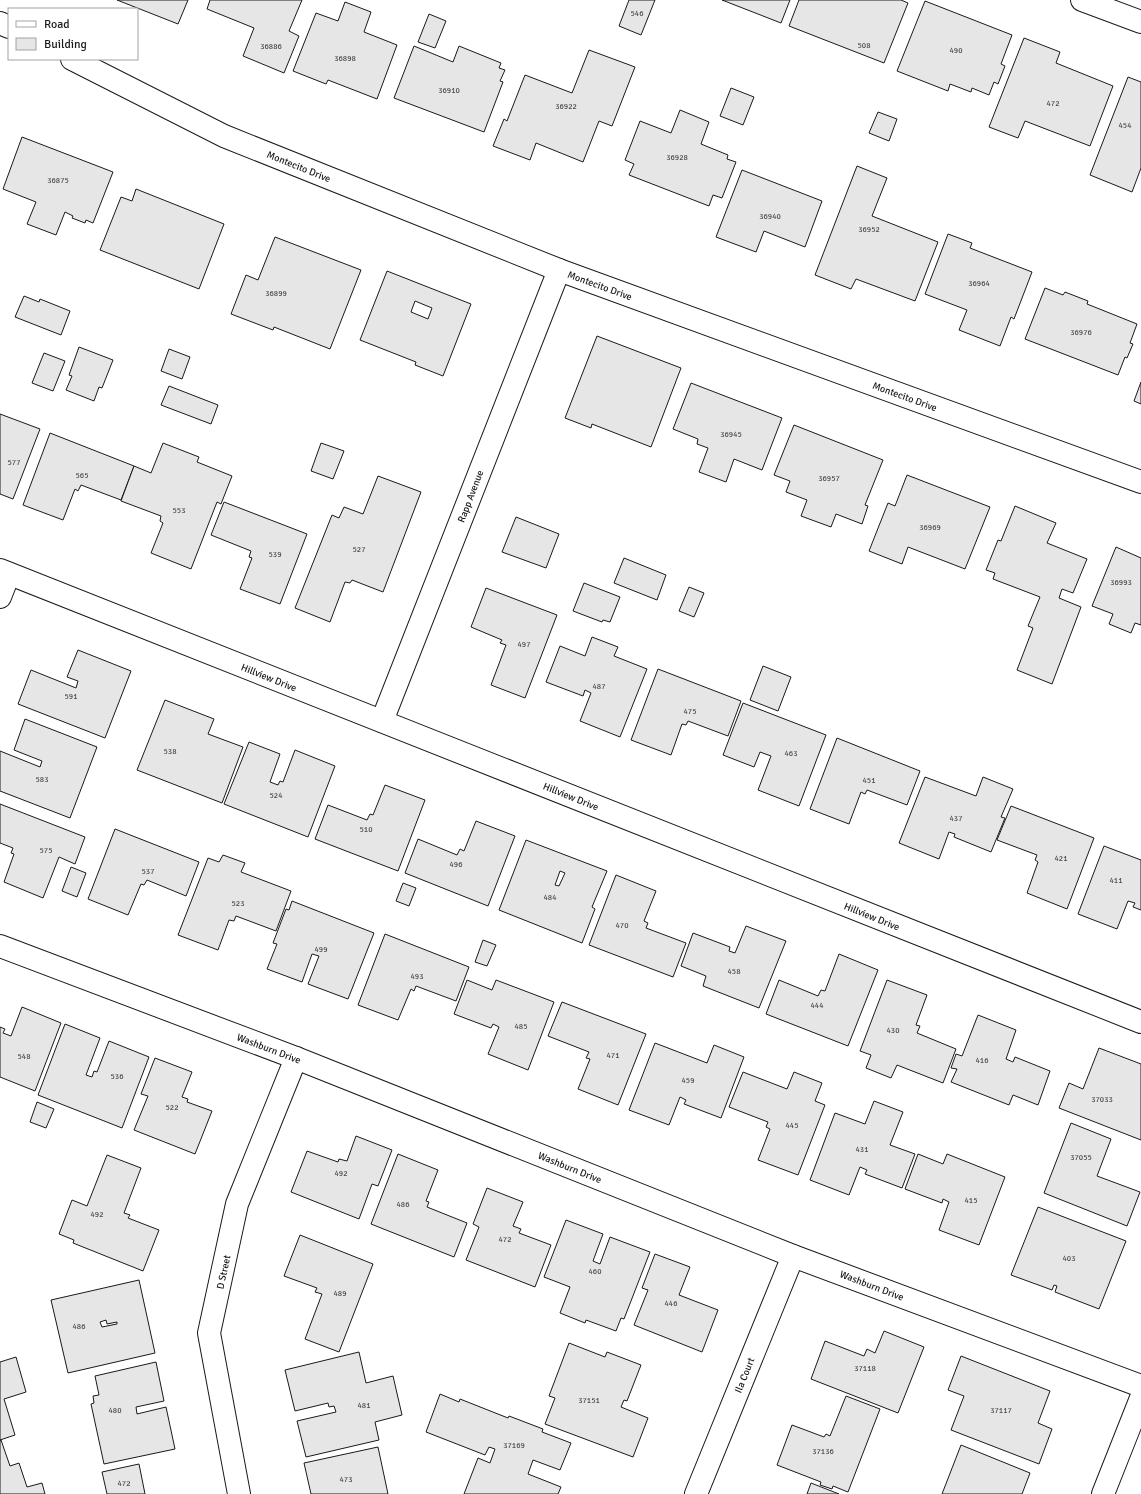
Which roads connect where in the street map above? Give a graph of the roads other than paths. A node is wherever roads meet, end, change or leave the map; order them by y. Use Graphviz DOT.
graph roads {
  1 [pos="1082,0"];
  2 [pos="1141,22"];
  3 [pos="74,60"];
  4 [pos="559,270"];
  5 [pos="1141,482"];
  6 [pos="4,572"];
  7 [pos="0,596"];
  8 [pos="382,721"];
  9 [pos="0,946"];
  10 [pos="1141,1022"];
  11 [pos="296,1058"];
  12 [pos="793,1256"];
  13 [pos="1141,1386"];
  14 [pos="1141,1398"];
  15 [pos="239,1494"];
  16 [pos="696,1494"];
  17 [pos="1103,1494"];
  1 -- 2 [label="street"];
  3 -- 4 [label="street, Montecito Drive"];
  4 -- 5 [label="street, Montecito Drive"];
  4 -- 8 [label="street, Rapp Avenue"];
  6 -- 7 [label="street"];
  6 -- 8 [label="street, Hillview Drive"];
  8 -- 10 [label="street, Hillview Drive"];
  9 -- 11 [label="street, Washburn Drive"];
  11 -- 12 [label="street, Washburn Drive"];
  11 -- 15 [label="street, D Street"];
  12 -- 13 [label="street, Washburn Drive"];
  12 -- 16 [label="street, Ila Court"];
  14 -- 17 [label="street"];
}
